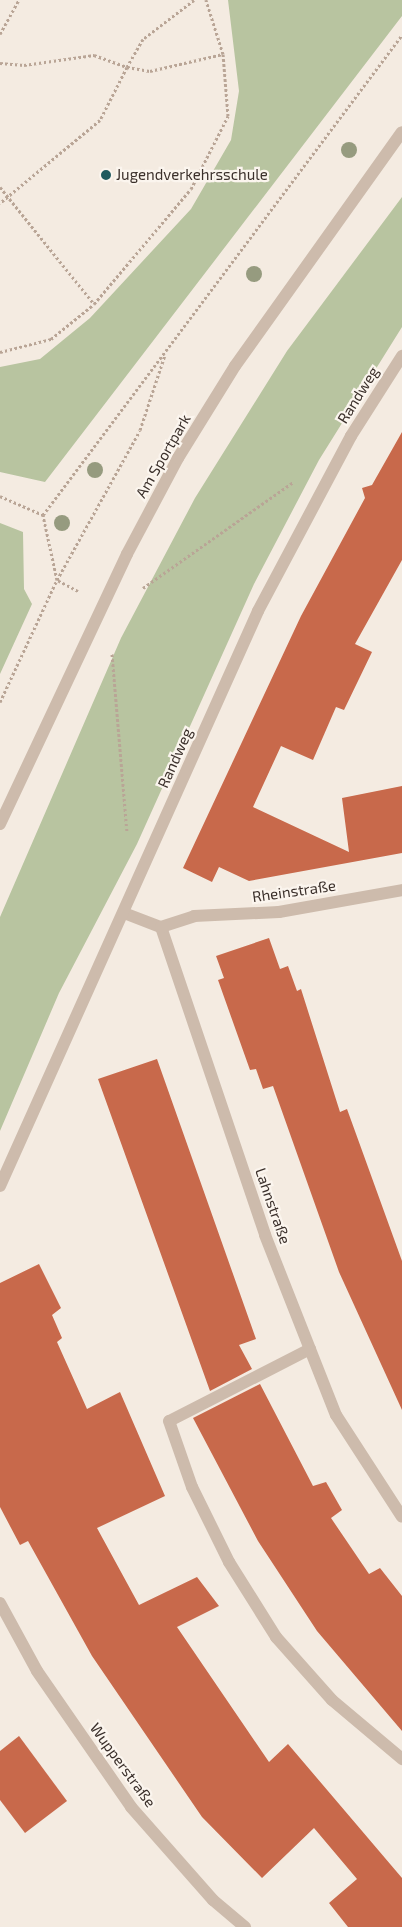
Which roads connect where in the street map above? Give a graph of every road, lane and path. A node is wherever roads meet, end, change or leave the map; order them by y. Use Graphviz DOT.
graph roads {
  1 [pos="19,0"];
  2 [pos="194,0"];
  3 [pos="206,0"];
  4 [pos="0,34"];
  5 [pos="402,35"];
  6 [pos="224,54"];
  7 [pos="0,63"];
  8 [pos="127,67"];
  9 [pos="402,132"];
  10 [pos="0,187"];
  11 [pos="9,194"];
  12 [pos="0,203"];
  13 [pos="94,304"];
  14 [pos="0,352"];
  15 [pos="166,352"];
  16 [pos="402,356"];
  17 [pos="296,480"];
  18 [pos="0,496"];
  19 [pos="43,515"];
  20 [pos="57,580"];
  21 [pos="155,582"];
  22 [pos="114,662"];
  23 [pos="0,702"];
  24 [pos="0,824"];
  25 [pos="128,844"];
  26 [pos="402,890"];
  27 [pos="124,913"];
  28 [pos="162,927"];
  29 [pos="0,1186"];
  30 [pos="310,1349"];
  31 [pos="402,1517"];
  32 [pos="0,1603"];
  33 [pos="402,1759"];
  34 [pos="245,1927"];
  1 -- 4 [label="path"];
  2 -- 8 [label="path"];
  3 -- 6 [label="path"];
  5 -- 15 [label="path"];
  6 -- 8 [label="path"];
  6 -- 13 [label="path"];
  7 -- 8 [label="path"];
  8 -- 11 [label="path"];
  9 -- 24 [label="street, Am Sportpark"];
  10 -- 11 [label="path"];
  11 -- 12 [label="path"];
  11 -- 13 [label="path"];
  13 -- 14 [label="path"];
  15 -- 19 [label="path"];
  15 -- 20 [label="path"];
  16 -- 27 [label="street, Randweg"];
  17 -- 21 [label="path"];
  18 -- 19 [label="path"];
  19 -- 20 [label="path"];
  20 -- 23 [label="path"];
  22 -- 25 [label="path"];
  26 -- 28 [label="street, Rheinstraße"];
  27 -- 28 [label="street"];
  27 -- 29 [label="street, Randweg"];
  28 -- 30 [label="street, Lahnstraße"];
  30 -- 31 [label="street, Lahnstraße"];
  30 -- 33 [label="street"];
  32 -- 34 [label="street, Wupperstraße"];
}
